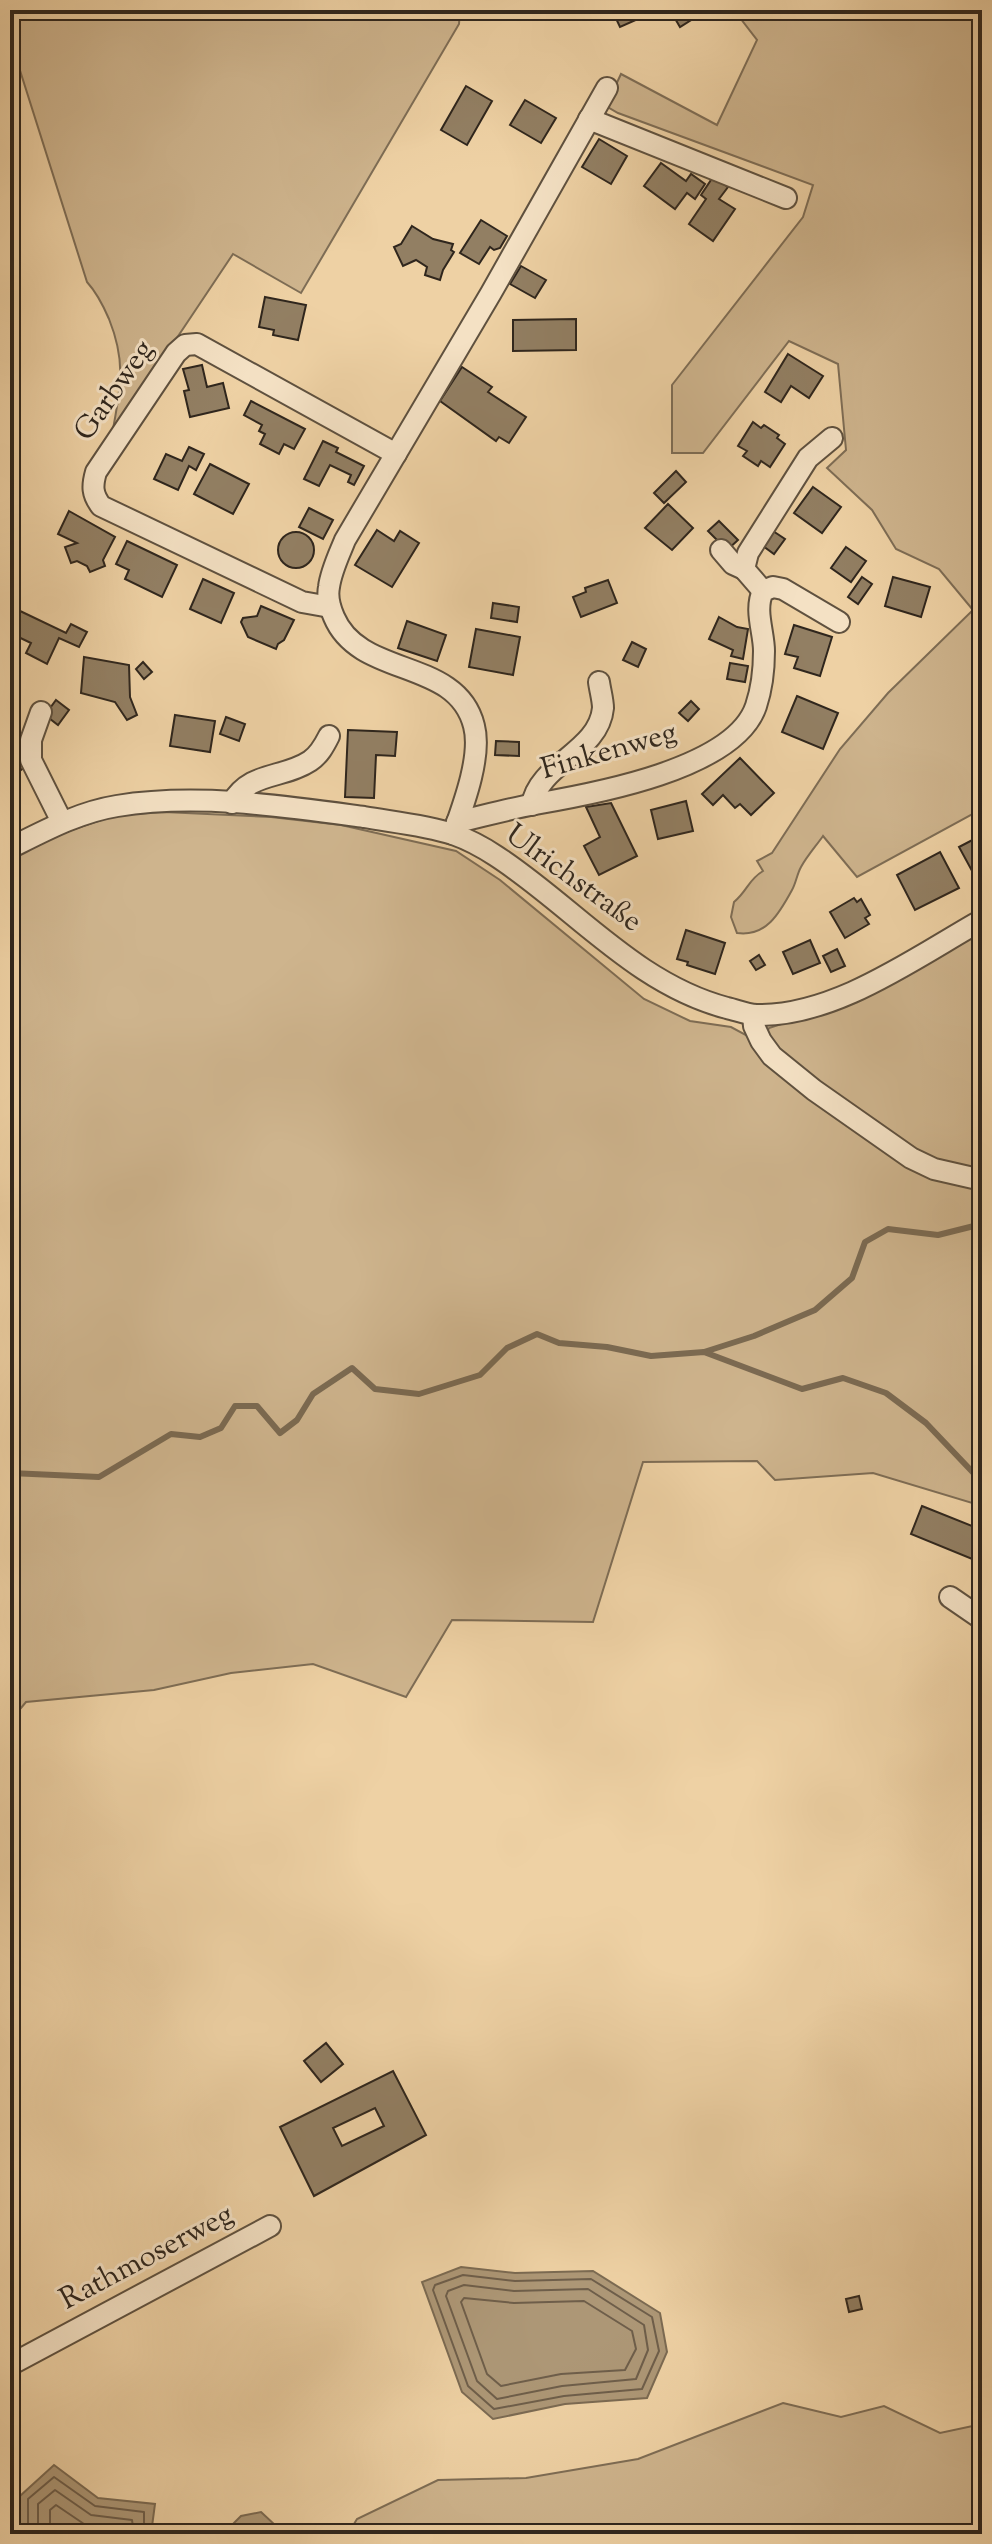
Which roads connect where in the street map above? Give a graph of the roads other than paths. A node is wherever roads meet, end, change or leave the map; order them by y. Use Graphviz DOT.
graph roads {
  1 [pos="607,88"];
  2 [pos="589,119"];
  3 [pos="786,198"];
  4 [pos="832,438"];
  5 [pos="396,454"];
  6 [pos="721,550"];
  7 [pos="744,569"];
  8 [pos="763,591"];
  9 [pos="330,607"];
  10 [pos="839,622"];
  11 [pos="599,682"];
  12 [pos="41,712"];
  13 [pos="329,736"];
  14 [pos="232,803"];
  15 [pos="532,805"];
  16 [pos="62,822"];
  17 [pos="455,828"];
  18 [pos="10,848"];
  19 [pos="982,920"];
  20 [pos="753,1015"];
  21 [pos="982,1180"];
  22 [pos="950,1597"];
  23 [pos="982,1619"];
  24 [pos="270,2226"];
  25 [pos="10,2365"];
  1 -- 2 [label="street"];
  2 -- 3 [label="street"];
  2 -- 5 [label="street"];
  4 -- 7 [label="street"];
  5 -- 9 [label="street"];
  5 -- 9 [label="street, Garbweg"];
  6 -- 7 [label="street"];
  7 -- 8 [label="street"];
  8 -- 10 [label="street"];
  8 -- 15 [label="street, Finkenweg"];
  9 -- 17 [label="street"];
  11 -- 15 [label="street, Finkenweg"];
  12 -- 16 [label="street"];
  13 -- 14 [label="street"];
  14 -- 16 [label="street, Ulrichstraße"];
  14 -- 17 [label="street, Ulrichstraße"];
  15 -- 17 [label="street, Finkenweg"];
  16 -- 18 [label="street, Ulrichstraße"];
  17 -- 20 [label="street, Ulrichstraße"];
  19 -- 20 [label="street, Ulrichstraße"];
  20 -- 21 [label="street"];
  22 -- 23 [label="street"];
  24 -- 25 [label="street, Rathmoserweg"];
}
